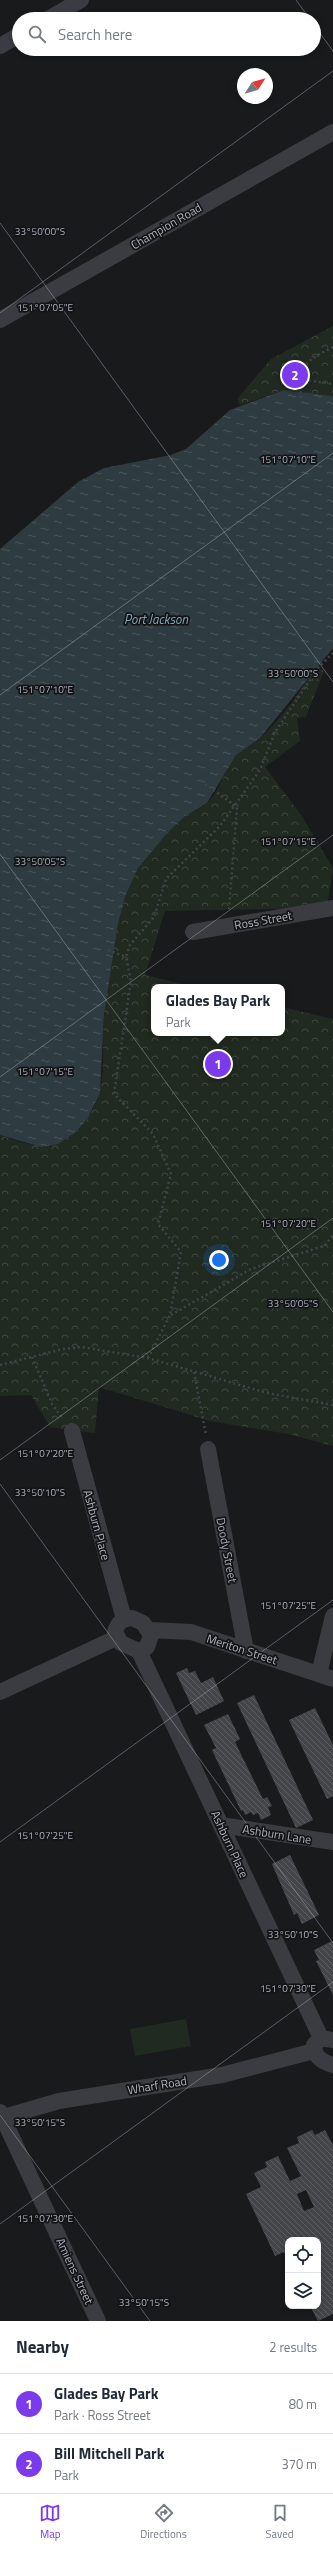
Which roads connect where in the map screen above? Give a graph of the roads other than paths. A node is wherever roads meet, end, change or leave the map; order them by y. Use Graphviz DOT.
graph roads {
  1 [pos="81,0"];
  2 [pos="60,12"];
  3 [pos="12,39"];
  4 [pos="0,46"];
  5 [pos="333,132"];
  6 [pos="0,320"];
  7 [pos="333,908"];
  8 [pos="193,932"];
  9 [pos="72,1431"];
  10 [pos="208,1449"];
  11 [pos="333,1616"];
  12 [pos="124,1619"];
  13 [pos="150,1630"];
  14 [pos="116,1638"];
  15 [pos="139,1651"];
  16 [pos="246,1651"];
  17 [pos="326,1677"];
  18 [pos="0,1692"];
  19 [pos="221,1825"];
  20 [pos="333,1842"];
  21 [pos="323,2043"];
  22 [pos="333,2065"];
  23 [pos="1,2116"];
  24 [pos="98,2321"];
  1 -- 2 [label="street"];
  3 -- 4 [label="street"];
  5 -- 6 [label="street, Champion Road"];
  7 -- 8 [label="street, Ross Street"];
  9 -- 12 [label="street, Ashburn Place"];
  10 -- 16 [label="street, Doody Street"];
  11 -- 17 [label="street"];
  12 -- 13 [label="street"];
  12 -- 14 [label="street"];
  13 -- 15 [label="street"];
  13 -- 16 [label="street, Meriton Street"];
  14 -- 15 [label="street"];
  14 -- 18 [label="street"];
  15 -- 19 [label="street, Ashburn Place"];
  16 -- 17 [label="street, Meriton Street"];
  19 -- 20 [label="street, Ashburn Lane"];
  19 -- 21 [label="street, Ashburn Place"];
  21 -- 22 [label="street"];
  21 -- 23 [label="street, Wharf Road"];
  23 -- 24 [label="street, Amiens Street"];
}
